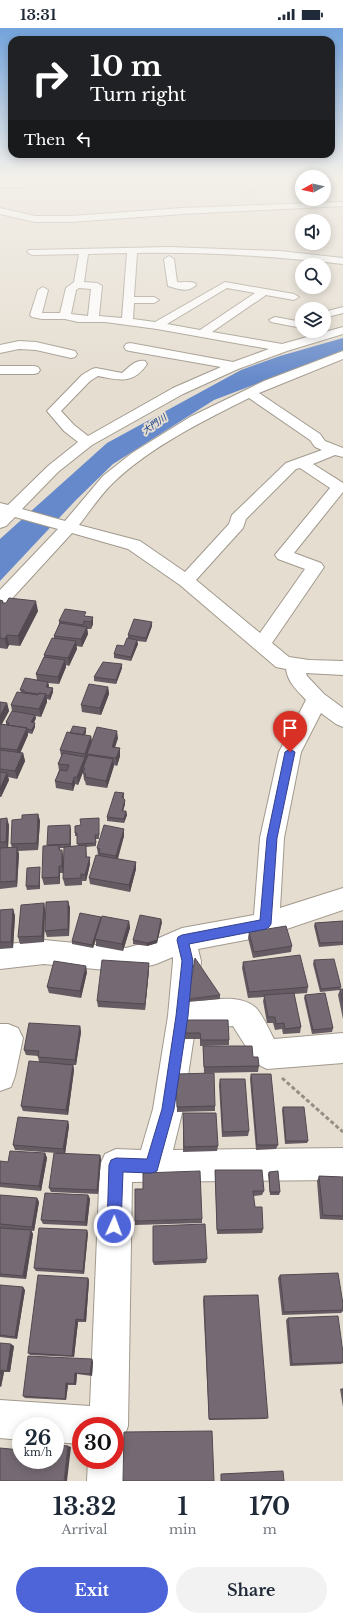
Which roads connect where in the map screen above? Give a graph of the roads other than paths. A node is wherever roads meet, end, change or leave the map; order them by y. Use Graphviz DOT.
graph roads {
  1 [pos="337,250"];
  2 [pos="32,252"];
  3 [pos="84,252"];
  4 [pos="132,255"];
  5 [pos="318,258"];
  6 [pos="329,258"];
  7 [pos="170,259"];
  8 [pos="189,259"];
  9 [pos="331,259"];
  10 [pos="343,261"];
  11 [pos="191,285"];
  12 [pos="76,286"];
  13 [pos="43,290"];
  14 [pos="264,292"];
  15 [pos="294,297"];
  16 [pos="129,300"];
  17 [pos="154,300"];
  18 [pos="343,310"];
  19 [pos="284,313"];
  20 [pos="331,313"];
  21 [pos="65,316"];
  22 [pos="93,319"];
  23 [pos="127,322"];
  24 [pos="295,325"];
  25 [pos="157,326"];
  26 [pos="343,330"];
  27 [pos="331,332"];
  28 [pos="202,334"];
  29 [pos="308,338"];
  30 [pos="130,347"];
  31 [pos="283,348"];
  32 [pos="0,349"];
  33 [pos="71,354"];
  34 [pos="343,355"];
  35 [pos="141,364"];
  36 [pos="234,366"];
  37 [pos="0,370"];
  38 [pos="34,370"];
  39 [pos="250,393"];
  40 [pos="87,442"];
  41 [pos="339,452"];
  42 [pos="302,463"];
  43 [pos="9,510"];
  44 [pos="0,523"];
  45 [pos="66,526"];
  46 [pos="186,581"];
  47 [pos="0,601"];
  48 [pos="262,644"];
  49 [pos="295,665"];
  50 [pos="343,668"];
  51 [pos="317,699"];
  52 [pos="343,719"];
  53 [pos="343,899"];
  54 [pos="266,924"];
  55 [pos="182,940"];
  56 [pos="0,957"];
  57 [pos="182,1016"];
  58 [pos="0,1038"];
  59 [pos="343,1048"];
  60 [pos="0,1076"];
  61 [pos="343,1164"];
  62 [pos="152,1166"];
  63 [pos="109,1417"];
  64 [pos="0,1419"];
  65 [pos="72,1424"];
  66 [pos="108,1469"];
  67 [pos="107,1481"];
  1 -- 6 [label="street"];
  2 -- 3 [label="street"];
  3 -- 4 [label="street"];
  3 -- 12 [label="street"];
  4 -- 5 [label="street"];
  4 -- 7 [label="street"];
  4 -- 16 [label="street"];
  7 -- 8 [label="street"];
  7 -- 11 [label="street"];
  9 -- 10 [label="street"];
  12 -- 21 [label="street"];
  12 -- 22 [label="street"];
  13 -- 21 [label="street"];
  14 -- 15 [label="street"];
  14 -- 25 [label="street"];
  14 -- 28 [label="street"];
  16 -- 17 [label="street"];
  16 -- 23 [label="street"];
  18 -- 20 [label="street"];
  19 -- 24 [label="street"];
  21 -- 22 [label="street"];
  22 -- 23 [label="street"];
  23 -- 25 [label="street"];
  25 -- 28 [label="street"];
  26 -- 27 [label="street"];
  28 -- 31 [label="street"];
  29 -- 31 [label="street"];
  30 -- 36 [label="street"];
  31 -- 36 [label="street"];
  32 -- 33 [label="street"];
  34 -- 39 [label="street"];
  35 -- 40 [label="street"];
  36 -- 40 [label="street"];
  37 -- 38 [label="street"];
  39 -- 41 [label="street"];
  39 -- 45 [label="street"];
  40 -- 43 [label="street"];
  41 -- 42 [label="street"];
  42 -- 46 [label="street"];
  42 -- 48 [label="street"];
  43 -- 44 [label="street"];
  43 -- 45 [label="street"];
  45 -- 46 [label="street"];
  45 -- 47 [label="street"];
  46 -- 48 [label="street"];
  48 -- 49 [label="street"];
  49 -- 50 [label="street"];
  49 -- 51 [label="street"];
  51 -- 52 [label="street"];
  51 -- 54 [label="street"];
  53 -- 54 [label="street"];
  54 -- 55 [label="street"];
  55 -- 56 [label="street"];
  55 -- 57 [label="street"];
  57 -- 59 [label="street"];
  57 -- 62 [label="street"];
  58 -- 60 [label="street"];
  61 -- 62 [label="street"];
  62 -- 63 [label="street"];
  64 -- 65 [label="street"];
  66 -- 67 [label="street"];
}
